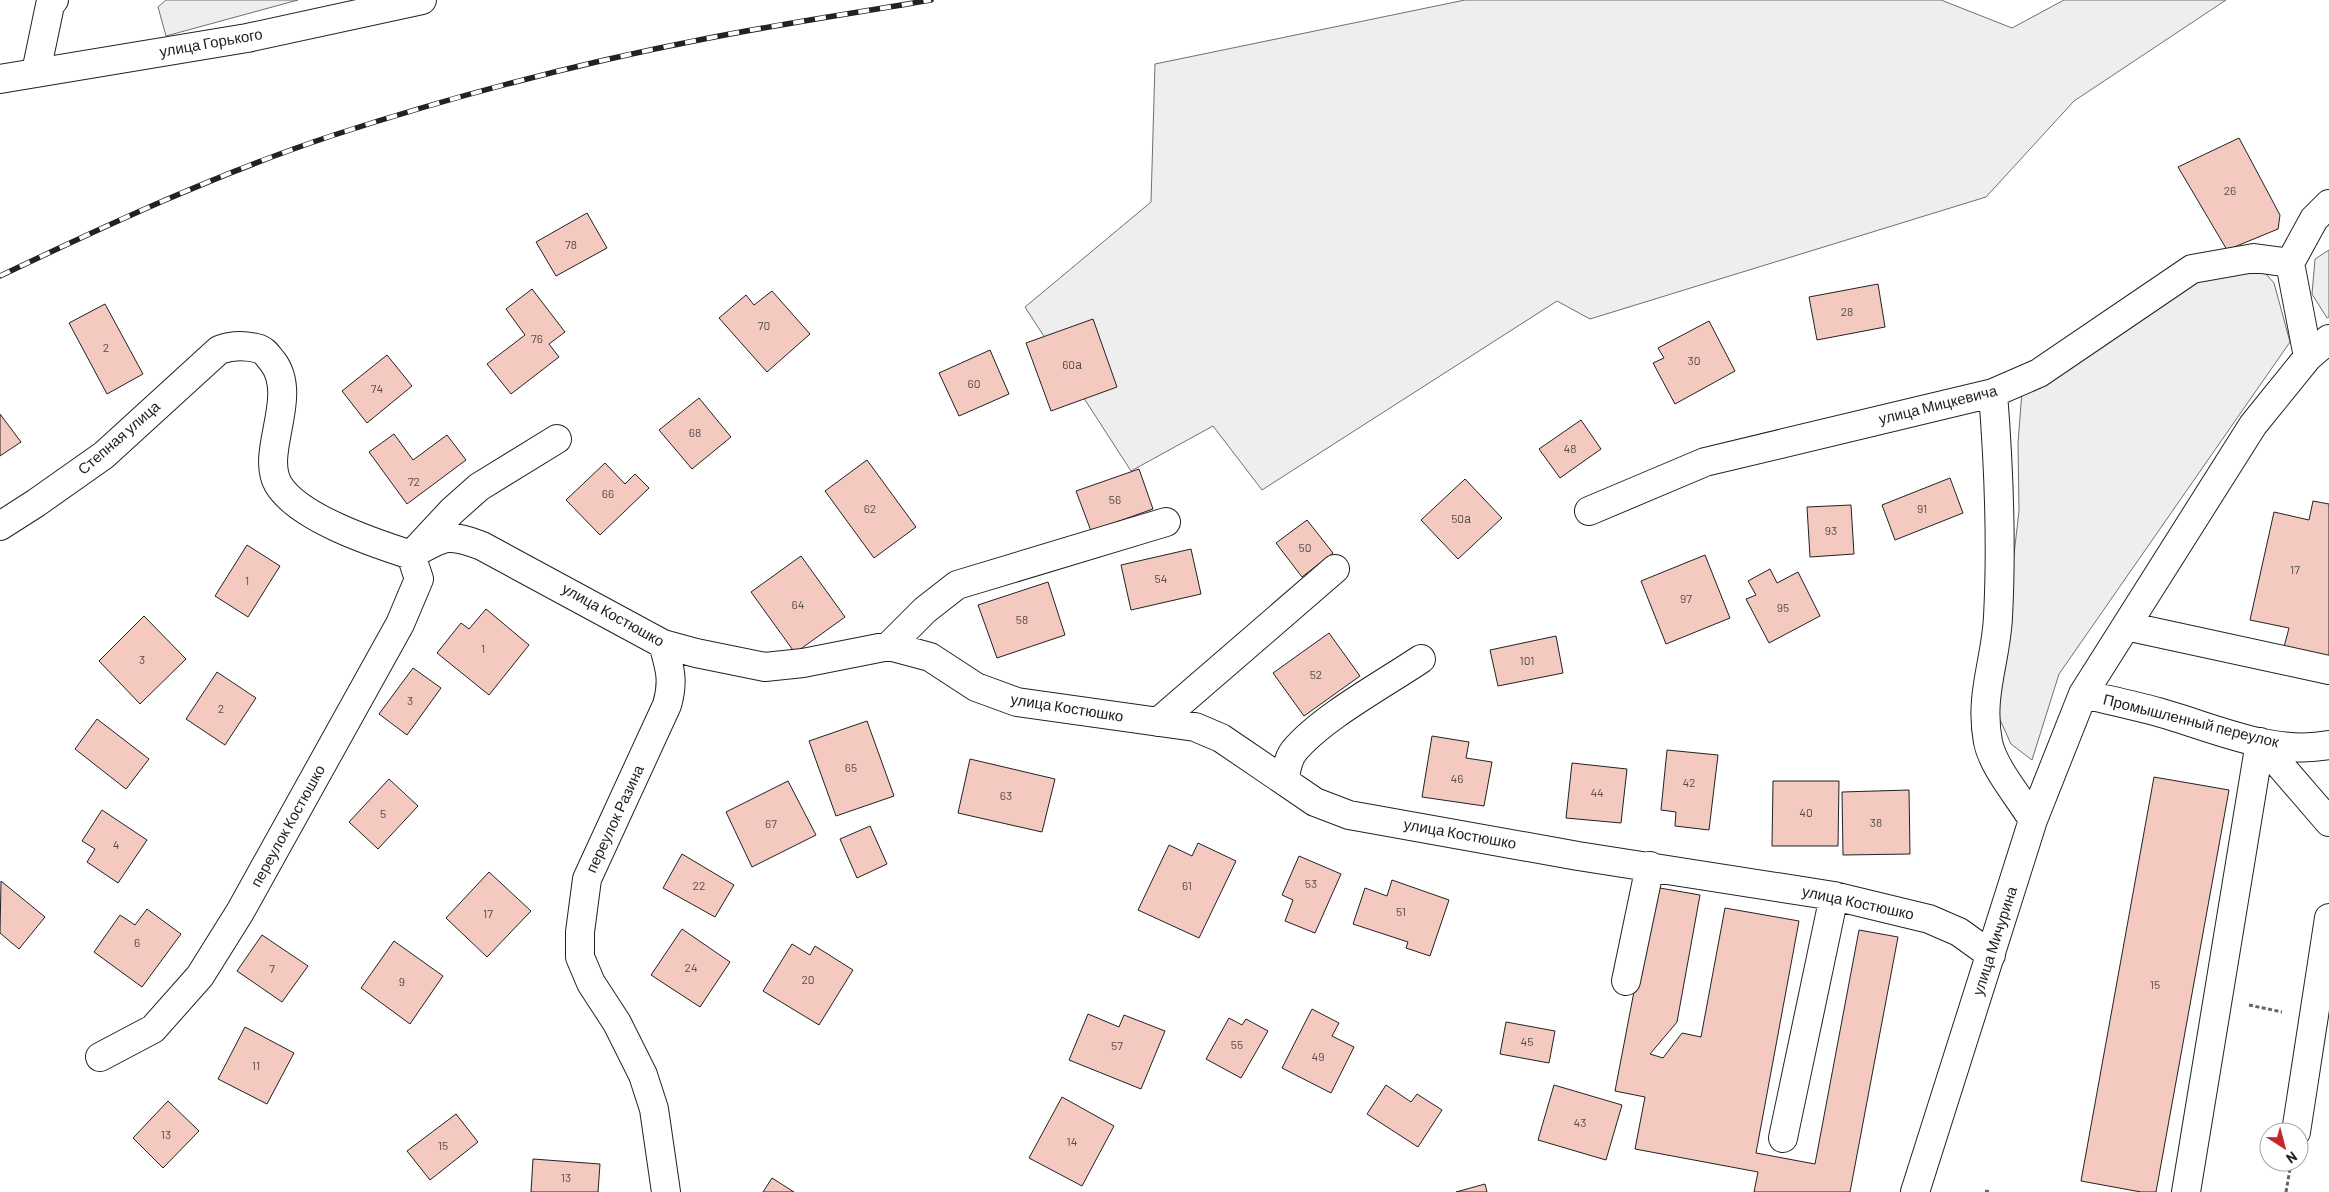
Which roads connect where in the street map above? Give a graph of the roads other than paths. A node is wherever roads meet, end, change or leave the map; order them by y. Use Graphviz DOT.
graph roads {
  1 [pos="54,0"];
  2 [pos="422,0"];
  3 [pos="36,72"];
  4 [pos="0,79"];
  5 [pos="2329,204"];
  6 [pos="2290,263"];
  7 [pos="2329,339"];
  8 [pos="2308,357"];
  9 [pos="1993,393"];
  10 [pos="557,439"];
  11 [pos="1589,511"];
  12 [pos="1166,522"];
  13 [pos="0,526"];
  14 [pos="411,555"];
  15 [pos="1335,569"];
  16 [pos="2126,626"];
  17 [pos="664,644"];
  18 [pos="888,646"];
  19 [pos="1421,659"];
  20 [pos="2329,670"];
  21 [pos="2083,694"];
  22 [pos="1158,722"];
  23 [pos="2260,742"];
  24 [pos="2329,745"];
  25 [pos="1285,780"];
  26 [pos="2033,820"];
  27 [pos="2329,822"];
  28 [pos="1650,866"];
  29 [pos="1834,896"];
  30 [pos="2329,918"];
  31 [pos="1991,955"];
  32 [pos="1626,981"];
  33 [pos="100,1057"];
  34 [pos="2298,1122"];
  35 [pos="1783,1138"];
  36 [pos="666,1192"];
  37 [pos="1915,1192"];
  38 [pos="2186,1192"];
  1 -- 3 [label="street"];
  2 -- 3 [label="street, улица Горького"];
  3 -- 4 [label="street, улица Горького"];
  5 -- 6 [label="street"];
  6 -- 8 [label="street"];
  6 -- 9 [label="street, улица Мицкевича"];
  7 -- 8 [label="street"];
  8 -- 16 [label="street"];
  9 -- 11 [label="street, улица Мицкевича"];
  9 -- 26 [label="street"];
  10 -- 14 [label="street"];
  12 -- 18 [label="street"];
  13 -- 14 [label="street, Степная улица"];
  14 -- 17 [label="street, улица Костюшко"];
  14 -- 33 [label="street, переулок Костюшко"];
  15 -- 22 [label="street"];
  16 -- 20 [label="street"];
  16 -- 21 [label="street"];
  17 -- 18 [label="street, улица Костюшко"];
  17 -- 36 [label="street, переулок Разина"];
  18 -- 22 [label="street, улица Костюшко"];
  19 -- 25 [label="street"];
  21 -- 23 [label="street, Промышленный переулок"];
  21 -- 26 [label="street, улица Мичурина"];
  22 -- 25 [label="street, улица Костюшко"];
  23 -- 24 [label="street, Промышленный переулок"];
  23 -- 27 [label="street"];
  23 -- 38 [label="street"];
  25 -- 28 [label="street, улица Костюшко"];
  26 -- 31 [label="street, улица Мичурина"];
  28 -- 29 [label="street, улица Костюшко"];
  28 -- 32 [label="street"];
  29 -- 31 [label="street, улица Костюшко"];
  29 -- 35 [label="street"];
  30 -- 34 [label="street"];
  31 -- 37 [label="street, улица Мичурина"];
}
